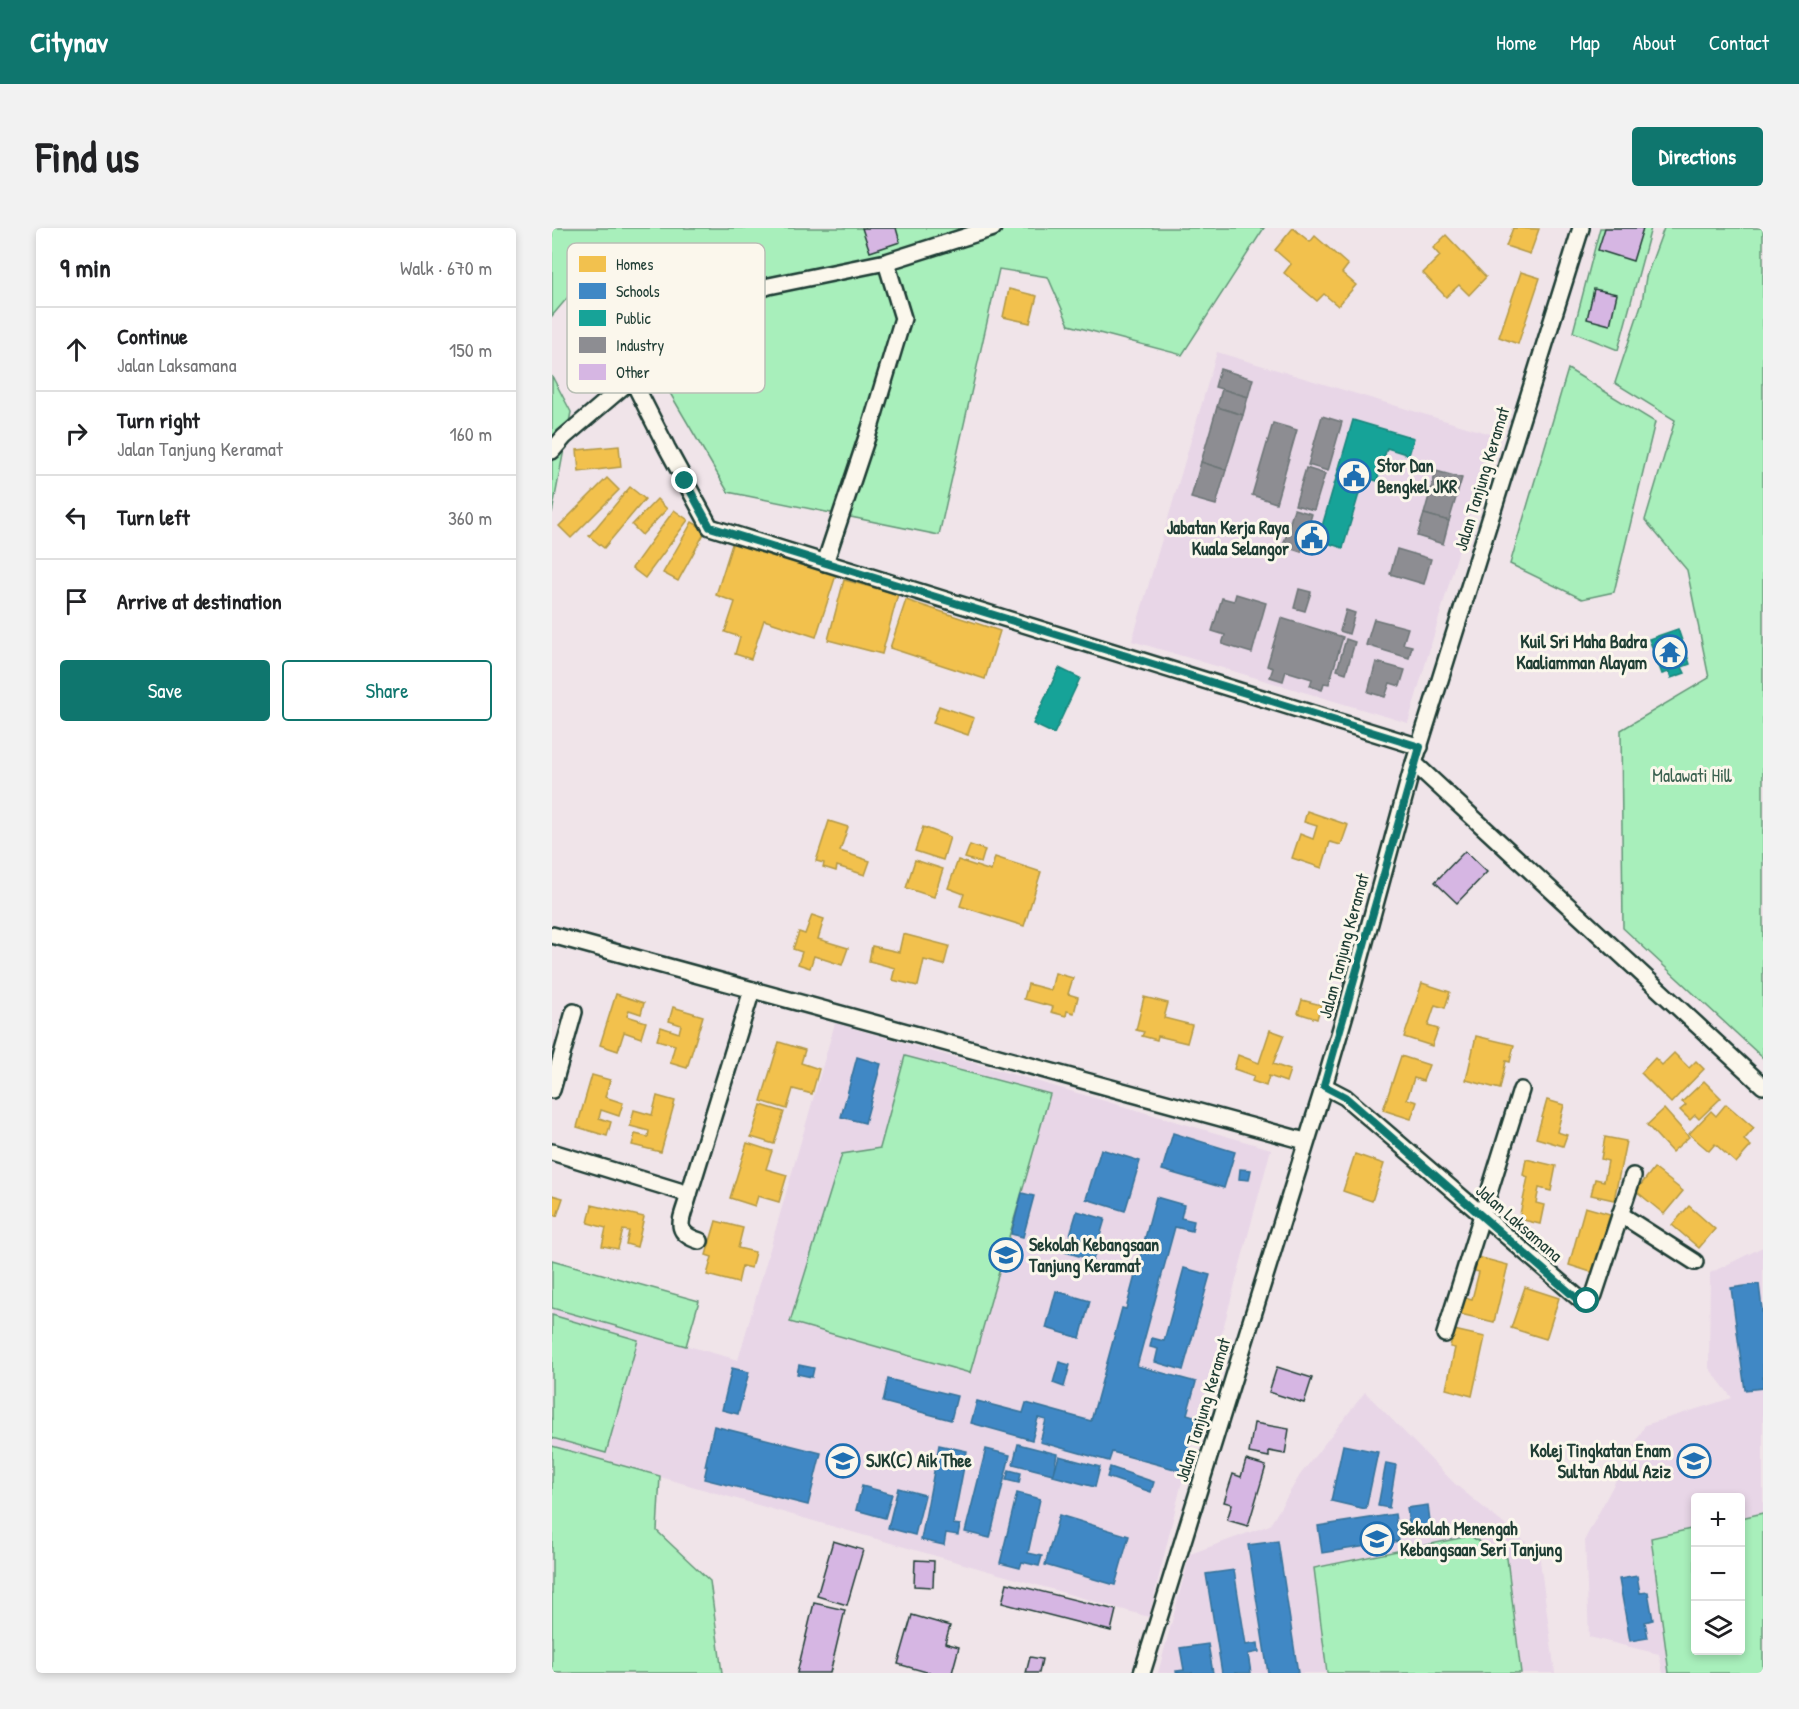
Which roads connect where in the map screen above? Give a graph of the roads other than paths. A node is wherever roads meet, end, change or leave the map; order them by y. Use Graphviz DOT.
graph roads {
  1 [pos="993,228"];
  2 [pos="1581,228"];
  3 [pos="886,261"];
  4 [pos="765,288"];
  5 [pos="616,393"];
  6 [pos="639,393"];
  7 [pos="552,451"];
  8 [pos="825,564"];
  9 [pos="1420,747"];
  10 [pos="1414,763"];
  11 [pos="552,935"];
  12 [pos="752,990"];
  13 [pos="574,1012"];
  14 [pos="1324,1086"];
  15 [pos="1763,1086"];
  16 [pos="552,1090"];
  17 [pos="1521,1090"];
  18 [pos="1305,1141"];
  19 [pos="552,1152"];
  20 [pos="1633,1176"];
  21 [pos="689,1194"];
  22 [pos="1620,1214"];
  23 [pos="1481,1215"];
  24 [pos="700,1241"];
  25 [pos="1695,1262"];
  26 [pos="1445,1334"];
  27 [pos="1142,1673"];
  1 -- 3 [label="street"];
  2 -- 9 [label="street, Jalan Tanjung Keramat"];
  3 -- 4 [label="street"];
  3 -- 8 [label="street"];
  5 -- 7 [label="street"];
  6 -- 8 [label="street"];
  8 -- 9 [label="street"];
  9 -- 10 [label="street, Jalan Tanjung Keramat"];
  10 -- 14 [label="street, Jalan Tanjung Keramat"];
  10 -- 15 [label="street"];
  11 -- 12 [label="street"];
  12 -- 18 [label="street"];
  12 -- 21 [label="street"];
  13 -- 16 [label="street"];
  14 -- 18 [label="street, Jalan Tanjung Keramat"];
  14 -- 23 [label="street, Jalan Laksamana"];
  17 -- 23 [label="street"];
  18 -- 27 [label="street, Jalan Tanjung Keramat"];
  19 -- 21 [label="street"];
  20 -- 22 [label="street, Jalan Laksamana"];
  21 -- 24 [label="street"];
  22 -- 23 [label="street, Jalan Laksamana"];
  22 -- 25 [label="street"];
  23 -- 26 [label="street"];
}
